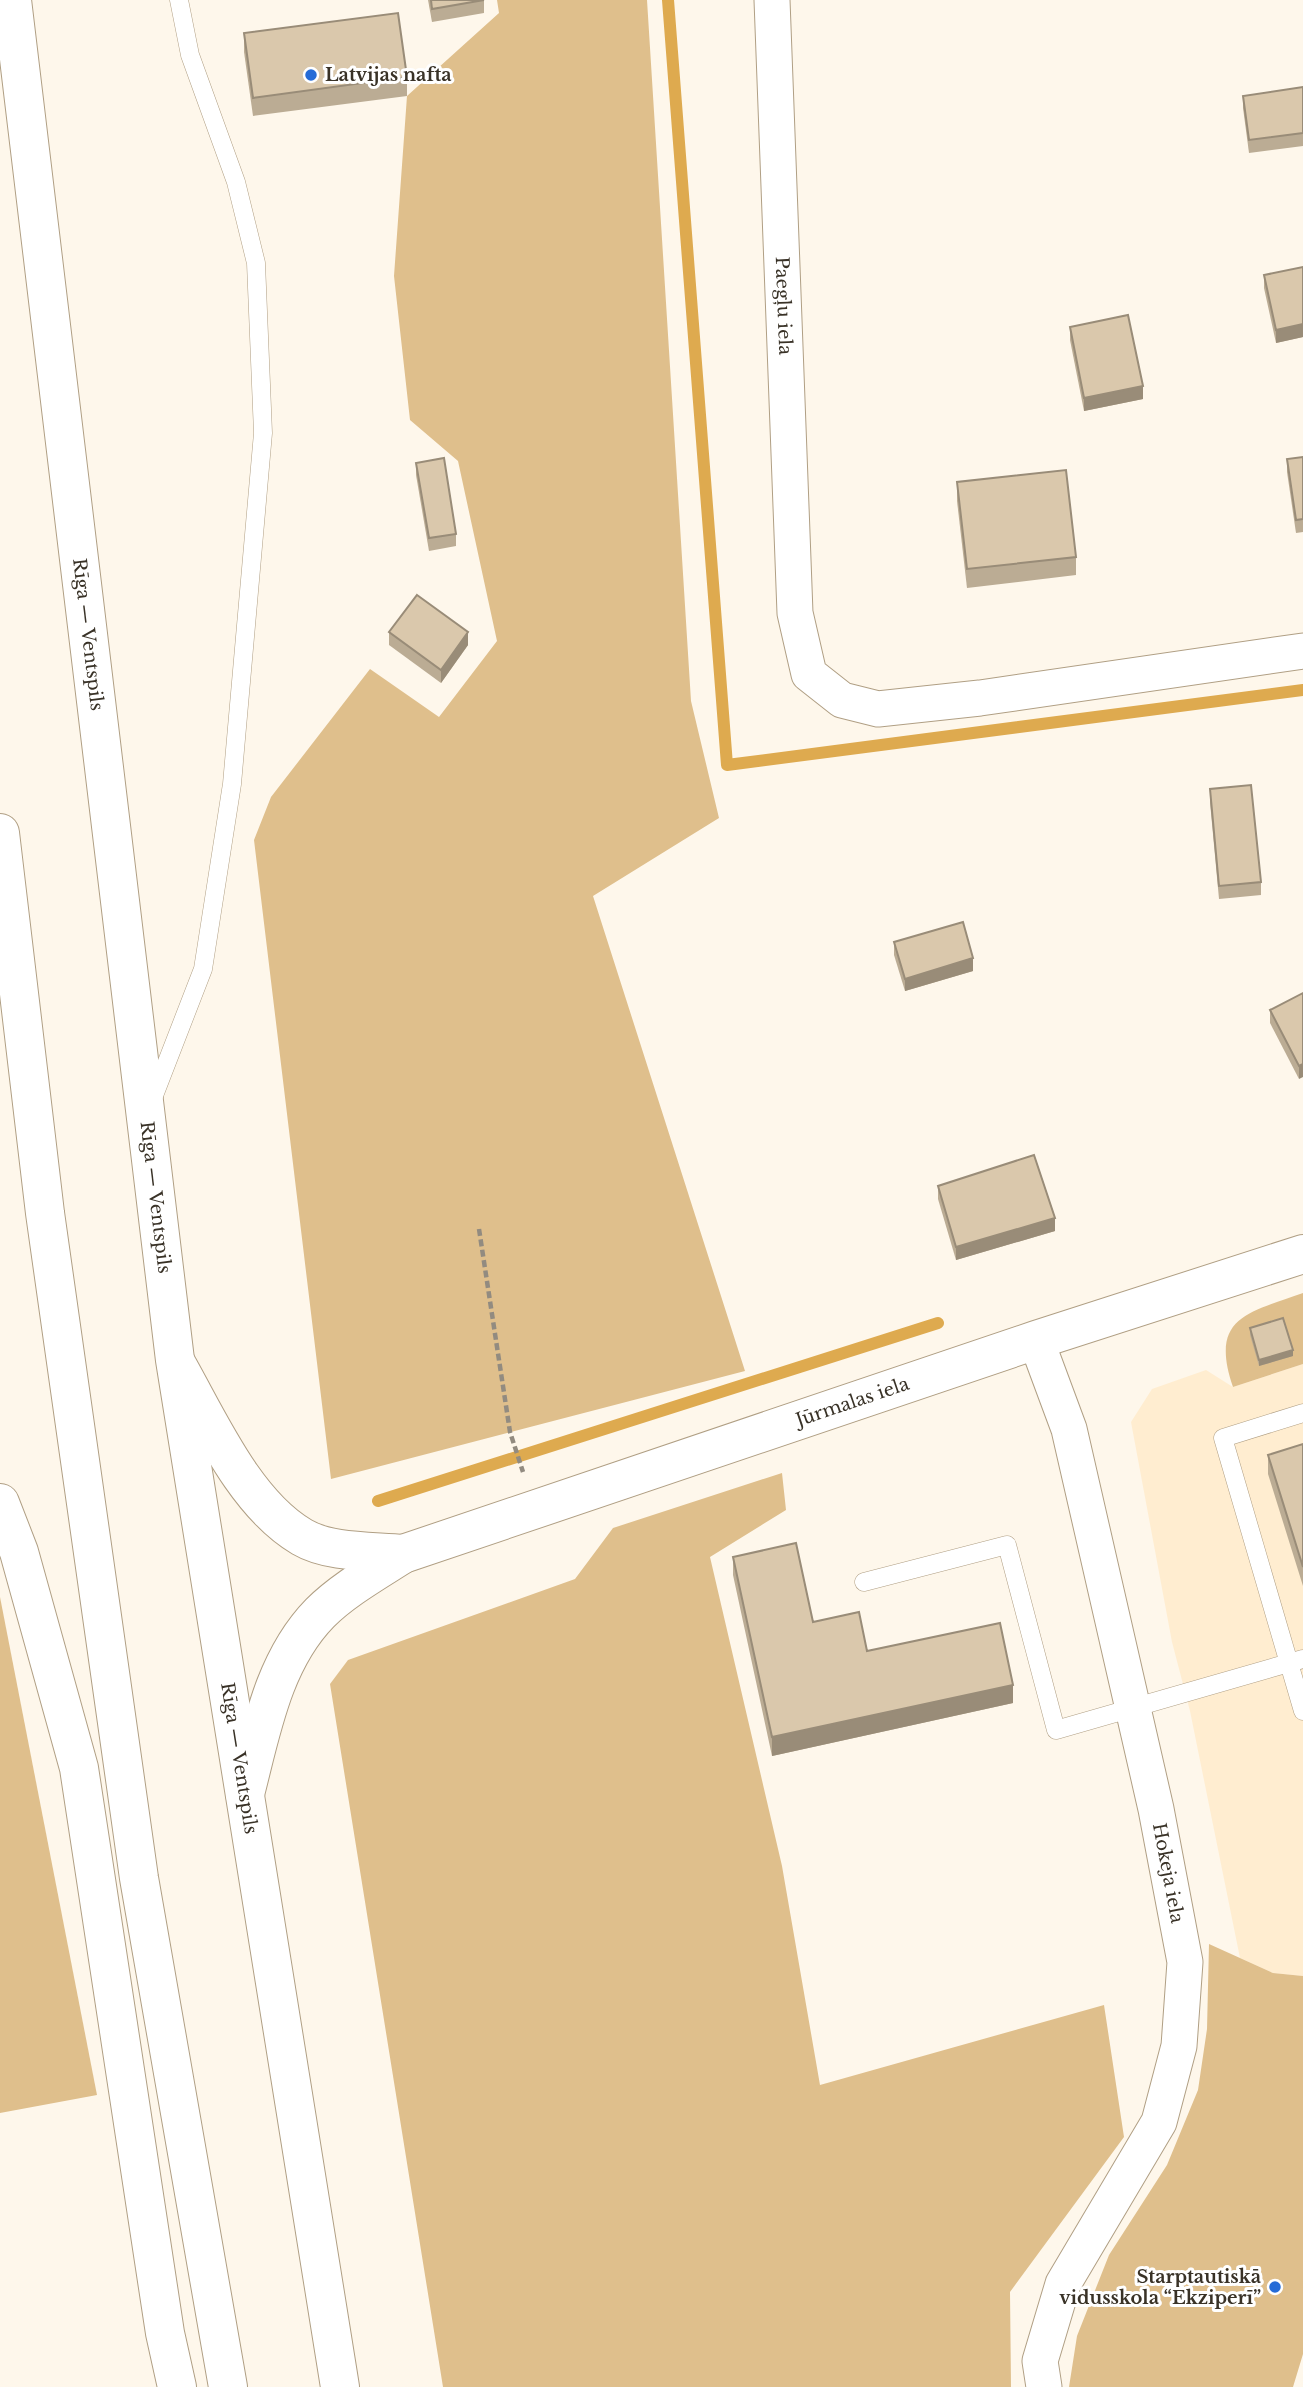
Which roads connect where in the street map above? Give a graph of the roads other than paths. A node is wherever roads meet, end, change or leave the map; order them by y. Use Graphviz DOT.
graph roads {
  1 [pos="12,0"];
  2 [pos="179,0"];
  3 [pos="772,0"];
  4 [pos="1303,651"];
  5 [pos="0,833"];
  6 [pos="145,1118"];
  7 [pos="1303,1254"];
  8 [pos="1036,1340"];
  9 [pos="175,1360"];
  10 [pos="1303,1413"];
  11 [pos="0,1503"];
  12 [pos="403,1554"];
  13 [pos="864,1582"];
  14 [pos="1296,1662"];
  15 [pos="1134,1709"];
  16 [pos="1303,1711"];
  17 [pos="244,1794"];
  18 [pos="177,2387"];
  19 [pos="228,2387"];
  20 [pos="340,2387"];
  21 [pos="1044,2387"];
  1 -- 6 [label="main road, Rīga — Ventspils"];
  2 -- 6 [label="lane"];
  3 -- 4 [label="street, Paegļu iela"];
  5 -- 19 [label="main road"];
  6 -- 9 [label="main road, Rīga — Ventspils"];
  7 -- 8 [label="main road, Jūrmalas iela"];
  8 -- 12 [label="main road, Jūrmalas iela"];
  8 -- 15 [label="street, Hokeja iela"];
  9 -- 12 [label="main road"];
  9 -- 17 [label="main road, Rīga — Ventspils"];
  10 -- 14 [label="lane"];
  11 -- 18 [label="main road"];
  12 -- 17 [label="main road"];
  13 -- 15 [label="lane"];
  14 -- 15 [label="lane"];
  14 -- 16 [label="lane"];
  15 -- 21 [label="street, Hokeja iela"];
  17 -- 20 [label="main road, Rīga — Ventspils"];
}
